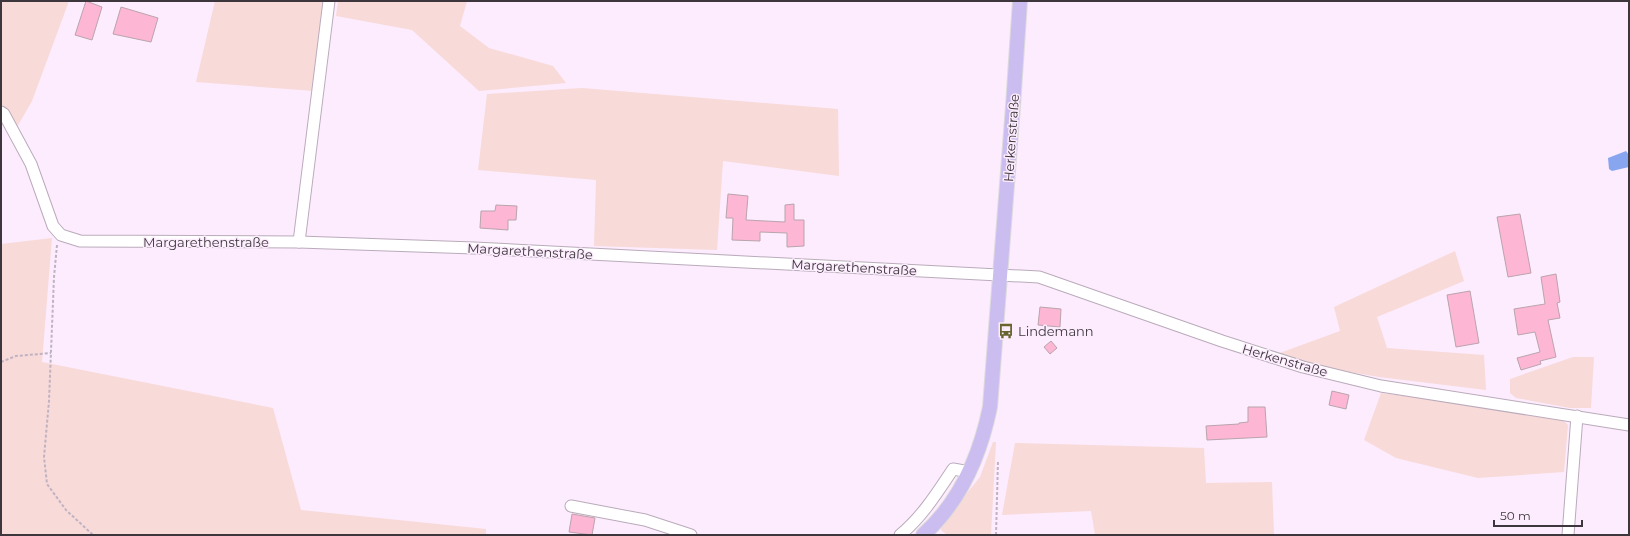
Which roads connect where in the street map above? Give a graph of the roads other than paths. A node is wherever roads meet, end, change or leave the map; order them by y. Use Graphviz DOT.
graph roads {
  1 [pos="329,1"];
  2 [pos="1020,1"];
  3 [pos="1,112"];
  4 [pos="299,242"];
  5 [pos="1000,274"];
  6 [pos="1577,416"];
  7 [pos="1629,425"];
  8 [pos="970,472"];
  9 [pos="571,506"];
  10 [pos="691,535"];
  11 [pos="900,535"];
  12 [pos="923,535"];
  13 [pos="1568,535"];
  1 -- 4 [label="street"];
  2 -- 5 [label="main road, Herkenstraße"];
  3 -- 4 [label="street, Margarethenstraße"];
  4 -- 5 [label="street, Margarethenstraße"];
  5 -- 6 [label="street, Herkenstraße"];
  5 -- 8 [label="main road, Herkenstraße"];
  6 -- 7 [label="street, Herkenstraße"];
  6 -- 13 [label="street"];
  8 -- 11 [label="street"];
  8 -- 12 [label="main road, Herkenstraße"];
  9 -- 10 [label="street"];
}
